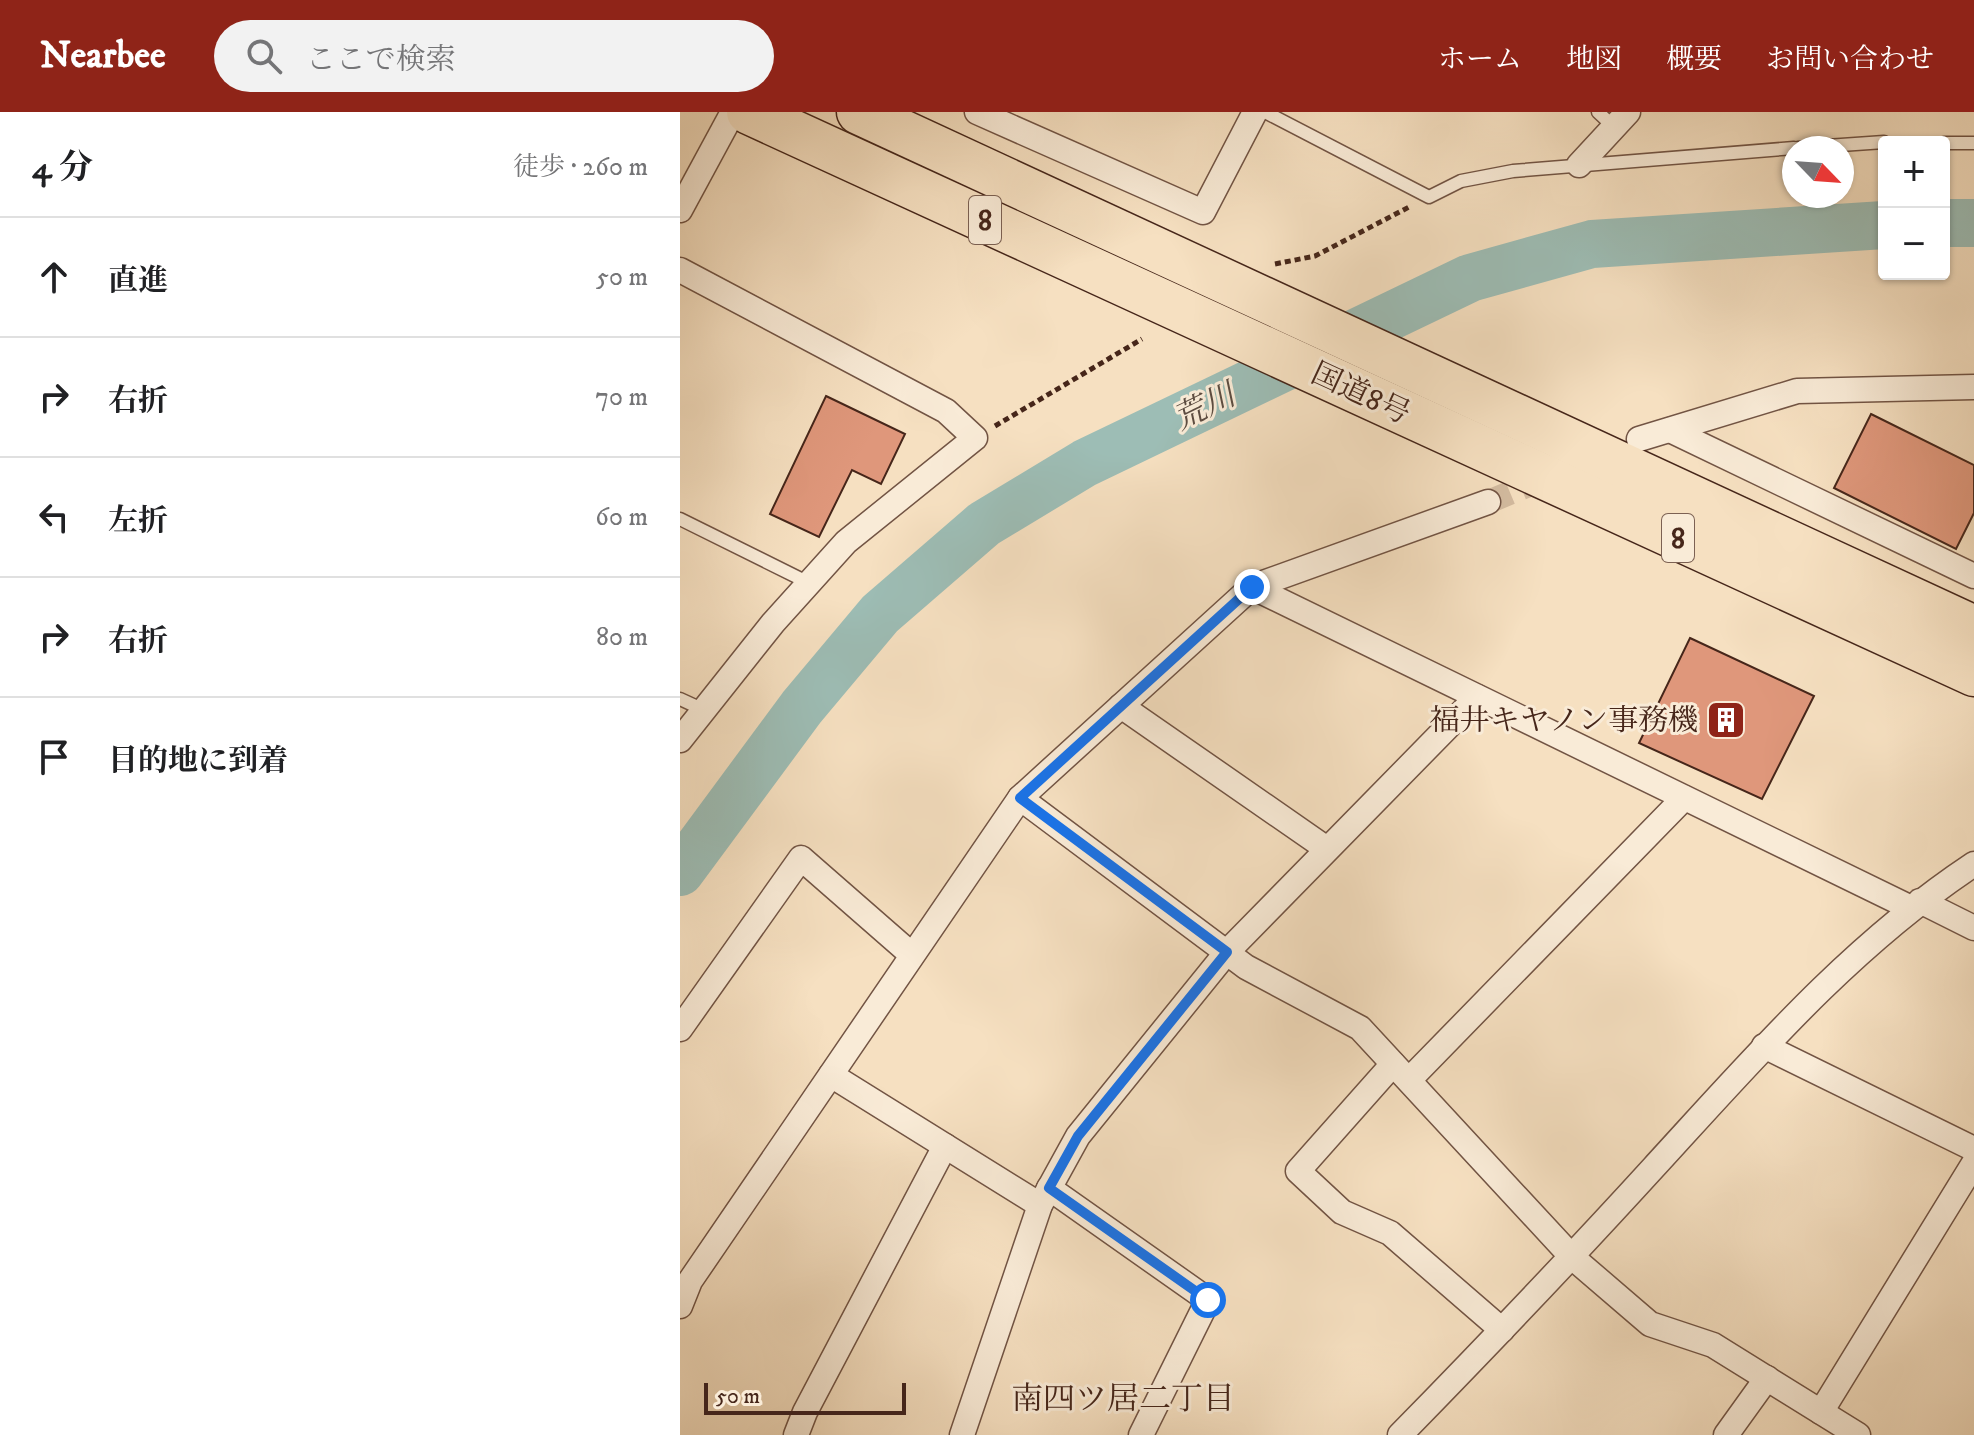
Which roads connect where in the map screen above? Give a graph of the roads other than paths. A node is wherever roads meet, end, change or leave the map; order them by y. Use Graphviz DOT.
graph roads {
  1 [pos="733,112"];
  2 [pos="749,112"];
  3 [pos="859,112"];
  4 [pos="1255,112"];
  5 [pos="1265,112"];
  6 [pos="989,114"];
  7 [pos="1613,117"];
  8 [pos="1878,142"];
  9 [pos="1950,143"];
  10 [pos="1974,143"];
  11 [pos="1854,144"];
  12 [pos="1782,149"];
  13 [pos="1579,165"];
  14 [pos="680,210"];
  15 [pos="680,270"];
  16 [pos="1974,387"];
  17 [pos="1670,430"];
  18 [pos="1639,439"];
  19 [pos="1488,502"];
  20 [pos="680,519"];
  21 [pos="1974,576"];
  22 [pos="809,583"];
  23 [pos="1252,587"];
  24 [pos="1974,628"];
  25 [pos="1974,674"];
  26 [pos="1477,697"];
  27 [pos="680,699"];
  28 [pos="1121,706"];
  29 [pos="704,710"];
  30 [pos="680,740"];
  31 [pos="1020,798"];
  32 [pos="1684,798"];
  33 [pos="1327,849"];
  34 [pos="1974,864"];
  35 [pos="1916,905"];
  36 [pos="1974,928"];
  37 [pos="1227,952"];
  38 [pos="912,955"];
  39 [pos="680,1029"];
  40 [pos="1764,1046"];
  41 [pos="1401,1072"];
  42 [pos="831,1075"];
  43 [pos="945,1146"];
  44 [pos="1974,1149"];
  45 [pos="1974,1163"];
  46 [pos="1044,1197"];
  47 [pos="1572,1257"];
  48 [pos="680,1306"];
  49 [pos="1502,1330"];
  50 [pos="1767,1378"];
  51 [pos="1821,1412"];
  52 [pos="796,1435"];
  53 [pos="962,1435"];
  54 [pos="1141,1435"];
  55 [pos="1400,1435"];
  56 [pos="1726,1435"];
  57 [pos="1858,1435"];
  1 -- 14 [label="street"];
  2 -- 25 [label="highway, 国道8号 / 8"];
  3 -- 24 [label="highway, 国道8号 / 8"];
  4 -- 6 [label="street"];
  5 -- 13 [label="lane"];
  7 -- 13 [label="street"];
  8 -- 11 [label="lane"];
  9 -- 10 [label="lane"];
  12 -- 13 [label="lane"];
  15 -- 22 [label="street"];
  16 -- 17 [label="street"];
  17 -- 18 [label="street"];
  17 -- 21 [label="street"];
  19 -- 23 [label="street"];
  20 -- 22 [label="lane"];
  22 -- 29 [label="street"];
  23 -- 26 [label="street"];
  23 -- 28 [label="street"];
  26 -- 32 [label="street"];
  26 -- 33 [label="street"];
  27 -- 29 [label="lane"];
  28 -- 31 [label="street"];
  28 -- 33 [label="street"];
  29 -- 30 [label="street"];
  31 -- 37 [label="street"];
  31 -- 38 [label="street"];
  32 -- 35 [label="street"];
  32 -- 41 [label="street"];
  33 -- 37 [label="street"];
  34 -- 35 [label="street"];
  35 -- 36 [label="street"];
  35 -- 40 [label="street"];
  37 -- 41 [label="street"];
  37 -- 46 [label="street"];
  38 -- 39 [label="street"];
  38 -- 42 [label="street"];
  40 -- 44 [label="street"];
  40 -- 47 [label="street"];
  41 -- 47 [label="street"];
  41 -- 49 [label="street"];
  42 -- 43 [label="street"];
  42 -- 48 [label="street"];
  43 -- 46 [label="street"];
  43 -- 52 [label="street"];
  45 -- 51 [label="street"];
  46 -- 53 [label="street"];
  46 -- 54 [label="street"];
  47 -- 49 [label="street"];
  47 -- 50 [label="street"];
  49 -- 55 [label="street"];
  50 -- 51 [label="street"];
  50 -- 56 [label="street"];
  51 -- 57 [label="street"];
}
